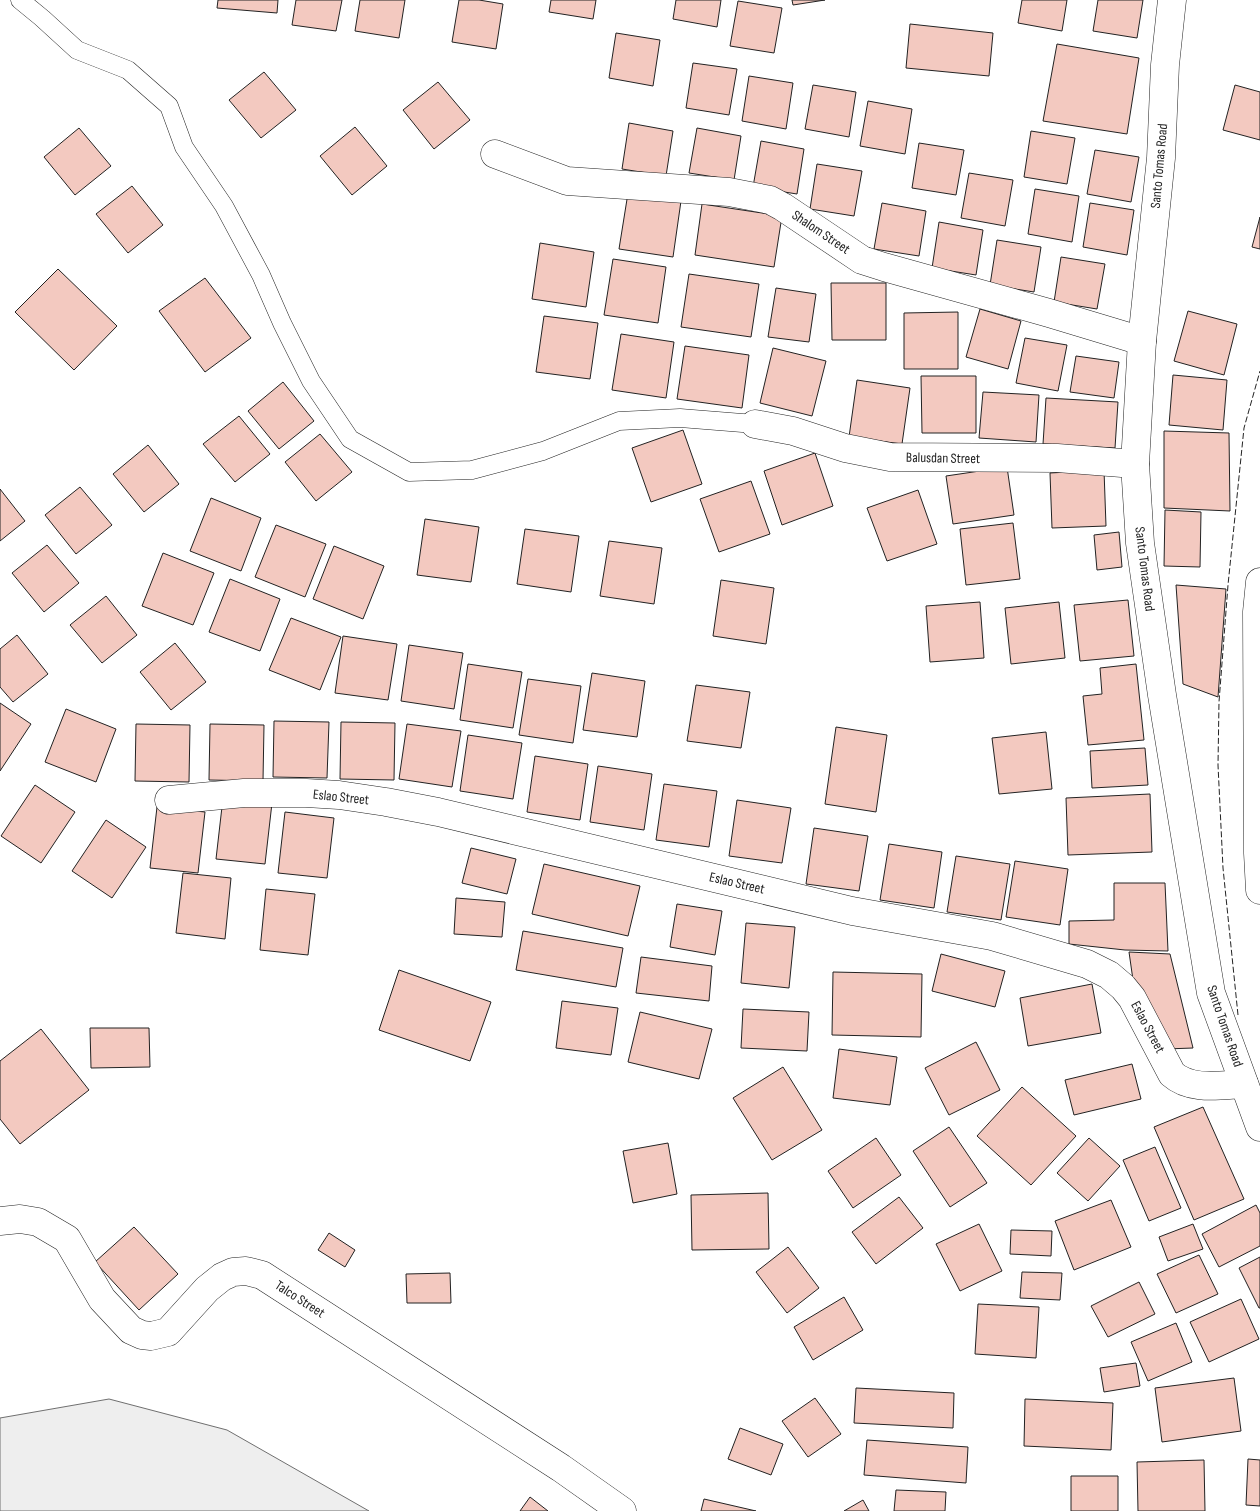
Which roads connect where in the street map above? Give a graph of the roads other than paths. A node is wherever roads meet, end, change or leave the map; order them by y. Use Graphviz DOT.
graph roads {
  1 [pos="20,0"];
  2 [pos="1172,0"];
  3 [pos="494,154"];
  4 [pos="1142,341"];
  5 [pos="755,424"];
  6 [pos="1135,464"];
  7 [pos="1260,582"];
  8 [pos="169,800"];
  9 [pos="1260,890"];
  10 [pos="1244,1084"];
  11 [pos="1260,1127"];
  12 [pos="0,1221"];
  13 [pos="622,1511"];
  1 -- 5 [label="lane"];
  2 -- 4 [label="street, Santo Tomas Road"];
  3 -- 4 [label="street, Shalom Street"];
  4 -- 6 [label="street, Santo Tomas Road"];
  5 -- 6 [label="street, Balusdan Street"];
  6 -- 10 [label="street, Santo Tomas Road"];
  7 -- 9 [label="street"];
  8 -- 10 [label="street, Eslao Street"];
  10 -- 11 [label="street, Santo Tomas Road"];
  12 -- 13 [label="street, Talco Street"];
}
